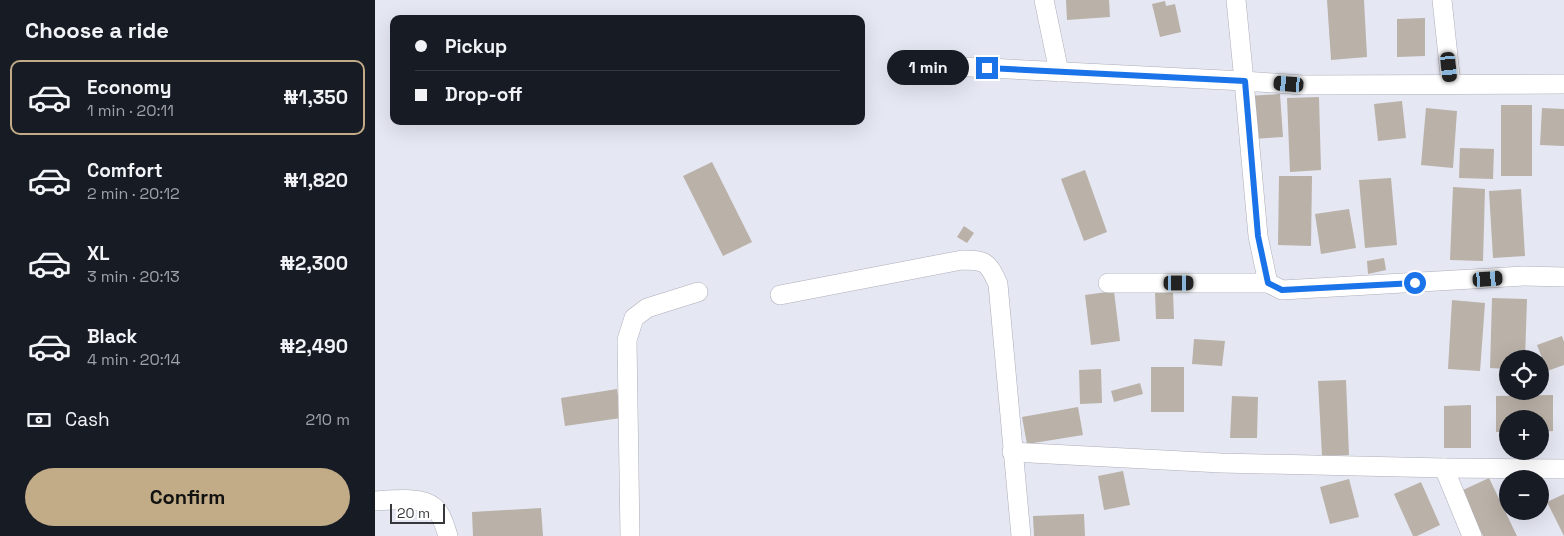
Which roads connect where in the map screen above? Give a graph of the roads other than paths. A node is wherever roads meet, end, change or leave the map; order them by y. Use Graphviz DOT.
graph roads {
  1 [pos="1044,0"];
  2 [pos="1236,0"];
  3 [pos="1442,0"];
  4 [pos="969,67"];
  5 [pos="1059,72"];
  6 [pos="1245,81"];
  7 [pos="1451,84"];
  8 [pos="1564,84"];
  9 [pos="1564,277"];
  10 [pos="1108,282"];
  11 [pos="1268,283"];
  12 [pos="698,292"];
  13 [pos="780,295"];
  14 [pos="1012,452"];
  15 [pos="1444,468"];
  16 [pos="1564,469"];
  17 [pos="375,501"];
  18 [pos="448,536"];
  19 [pos="630,536"];
  20 [pos="1021,536"];
  21 [pos="1472,536"];
  1 -- 5 [label="street"];
  2 -- 6 [label="street"];
  3 -- 7 [label="street"];
  4 -- 5 [label="street"];
  5 -- 6 [label="street"];
  6 -- 7 [label="street"];
  6 -- 11 [label="street"];
  7 -- 8 [label="street"];
  9 -- 11 [label="street"];
  10 -- 11 [label="street"];
  12 -- 19 [label="street"];
  13 -- 14 [label="street"];
  14 -- 15 [label="street"];
  14 -- 20 [label="street"];
  15 -- 16 [label="street"];
  15 -- 21 [label="street"];
  17 -- 18 [label="street"];
}
